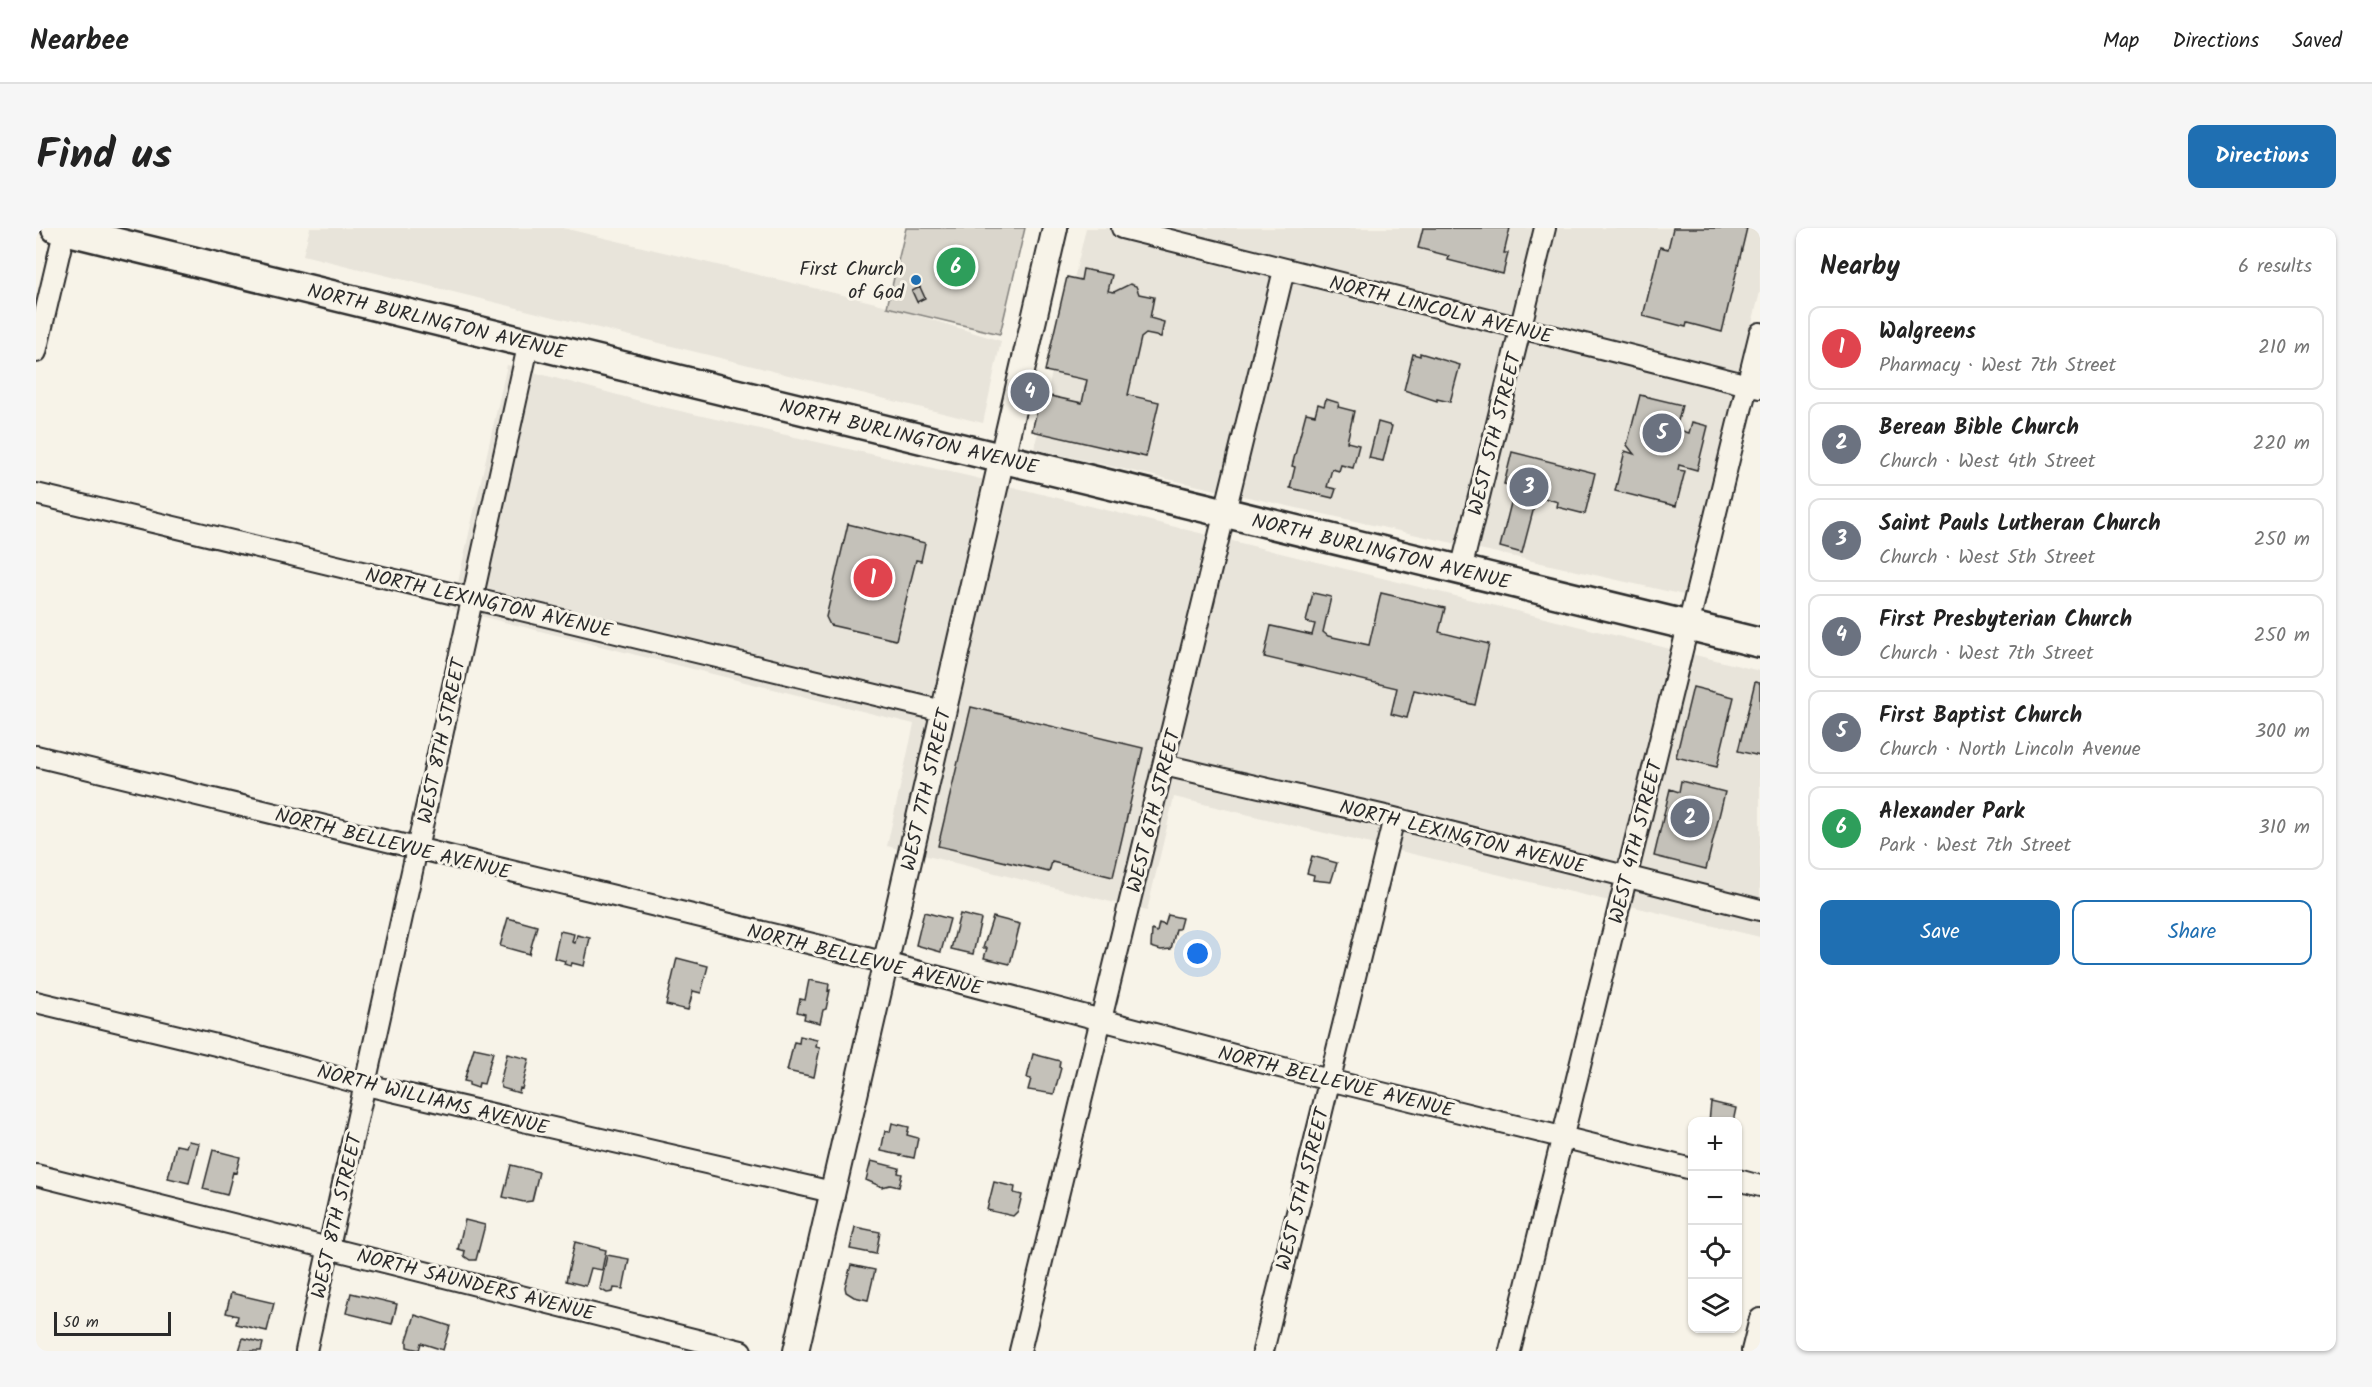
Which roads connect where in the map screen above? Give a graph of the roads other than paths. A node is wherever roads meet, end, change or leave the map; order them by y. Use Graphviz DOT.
graph roads {
  1 [pos="1055,228"];
  2 [pos="1122,228"];
  3 [pos="1545,228"];
  4 [pos="62,229"];
  5 [pos="1284,270"];
  6 [pos="1520,328"];
  7 [pos="1760,333"];
  8 [pos="529,342"];
  9 [pos="36,352"];
  10 [pos="1754,386"];
  11 [pos="1001,458"];
  12 [pos="36,494"];
  13 [pos="1226,513"];
  14 [pos="1461,570"];
  15 [pos="471,598"];
  16 [pos="1688,626"];
  17 [pos="1760,643"];
  18 [pos="943,711"];
  19 [pos="36,756"];
  20 [pos="1164,765"];
  21 [pos="1394,818"];
  22 [pos="418,849"];
  23 [pos="1626,876"];
  24 [pos="1760,910"];
  25 [pos="885,963"];
  26 [pos="36,1002"];
  27 [pos="1102,1019"];
  28 [pos="1329,1080"];
  29 [pos="366,1085"];
  30 [pos="1562,1138"];
  31 [pos="1688,1168"];
  32 [pos="36,1175"];
  33 [pos="1742,1181"];
  34 [pos="1760,1186"];
  35 [pos="832,1192"];
  36 [pos="328,1247"];
  37 [pos="1760,1319"];
  38 [pos="306,1351"];
  39 [pos="741,1351"];
  40 [pos="796,1351"];
  41 [pos="1020,1351"];
  42 [pos="1263,1351"];
  43 [pos="1510,1351"];
  44 [pos="1752,1351"];
  1 -- 11 [label="main road, WEST 7TH STREET"];
  2 -- 5 [label="street, NORTH LINCOLN AVENUE"];
  3 -- 6 [label="street, WEST 5TH STREET"];
  4 -- 8 [label="highway, NORTH BURLINGTON AVENUE"];
  4 -- 9 [label="street"];
  5 -- 6 [label="street, NORTH LINCOLN AVENUE"];
  5 -- 13 [label="street, WEST 6TH STREET"];
  6 -- 10 [label="street, NORTH LINCOLN AVENUE"];
  6 -- 14 [label="street, WEST 5TH STREET"];
  7 -- 10 [label="street, WEST 4TH STREET"];
  8 -- 11 [label="highway, NORTH BURLINGTON AVENUE"];
  8 -- 15 [label="street, WEST 8TH STREET"];
  10 -- 16 [label="street, WEST 4TH STREET"];
  11 -- 13 [label="highway, NORTH BURLINGTON AVENUE"];
  11 -- 18 [label="main road, WEST 7TH STREET"];
  12 -- 15 [label="street, NORTH LEXINGTON AVENUE"];
  13 -- 14 [label="highway, NORTH BURLINGTON AVENUE"];
  13 -- 20 [label="street, WEST 6TH STREET"];
  14 -- 16 [label="highway, NORTH BURLINGTON AVENUE"];
  15 -- 18 [label="street, NORTH LEXINGTON AVENUE"];
  15 -- 22 [label="street, WEST 8TH STREET"];
  16 -- 17 [label="highway, NORTH BURLINGTON AVENUE"];
  16 -- 23 [label="street, WEST 4TH STREET"];
  18 -- 25 [label="main road, WEST 7TH STREET"];
  19 -- 22 [label="street, NORTH BELLEVUE AVENUE"];
  20 -- 21 [label="street, NORTH LEXINGTON AVENUE"];
  20 -- 27 [label="street, WEST 6TH STREET"];
  21 -- 23 [label="street, NORTH LEXINGTON AVENUE"];
  21 -- 28 [label="street, WEST 5TH STREET"];
  22 -- 25 [label="street, NORTH BELLEVUE AVENUE"];
  22 -- 29 [label="street, WEST 8TH STREET"];
  23 -- 24 [label="street, NORTH LEXINGTON AVENUE"];
  23 -- 30 [label="street, WEST 4TH STREET"];
  25 -- 27 [label="street, NORTH BELLEVUE AVENUE"];
  25 -- 35 [label="main road, WEST 7TH STREET"];
  26 -- 29 [label="street, NORTH WILLIAMS AVENUE"];
  27 -- 28 [label="street, NORTH BELLEVUE AVENUE"];
  27 -- 41 [label="street, WEST 6TH STREET"];
  28 -- 30 [label="street, NORTH BELLEVUE AVENUE"];
  28 -- 42 [label="street, WEST 5TH STREET"];
  29 -- 35 [label="street, NORTH WILLIAMS AVENUE"];
  29 -- 36 [label="street, WEST 8TH STREET"];
  30 -- 31 [label="street, NORTH BELLEVUE AVENUE"];
  30 -- 43 [label="street, WEST 4TH STREET"];
  32 -- 36 [label="street, NORTH SAUNDERS AVENUE"];
  33 -- 34 [label="street"];
  35 -- 40 [label="main road, WEST 7TH STREET"];
  36 -- 38 [label="street, WEST 8TH STREET"];
  36 -- 39 [label="street, NORTH SAUNDERS AVENUE"];
  37 -- 44 [label="street"];
}
